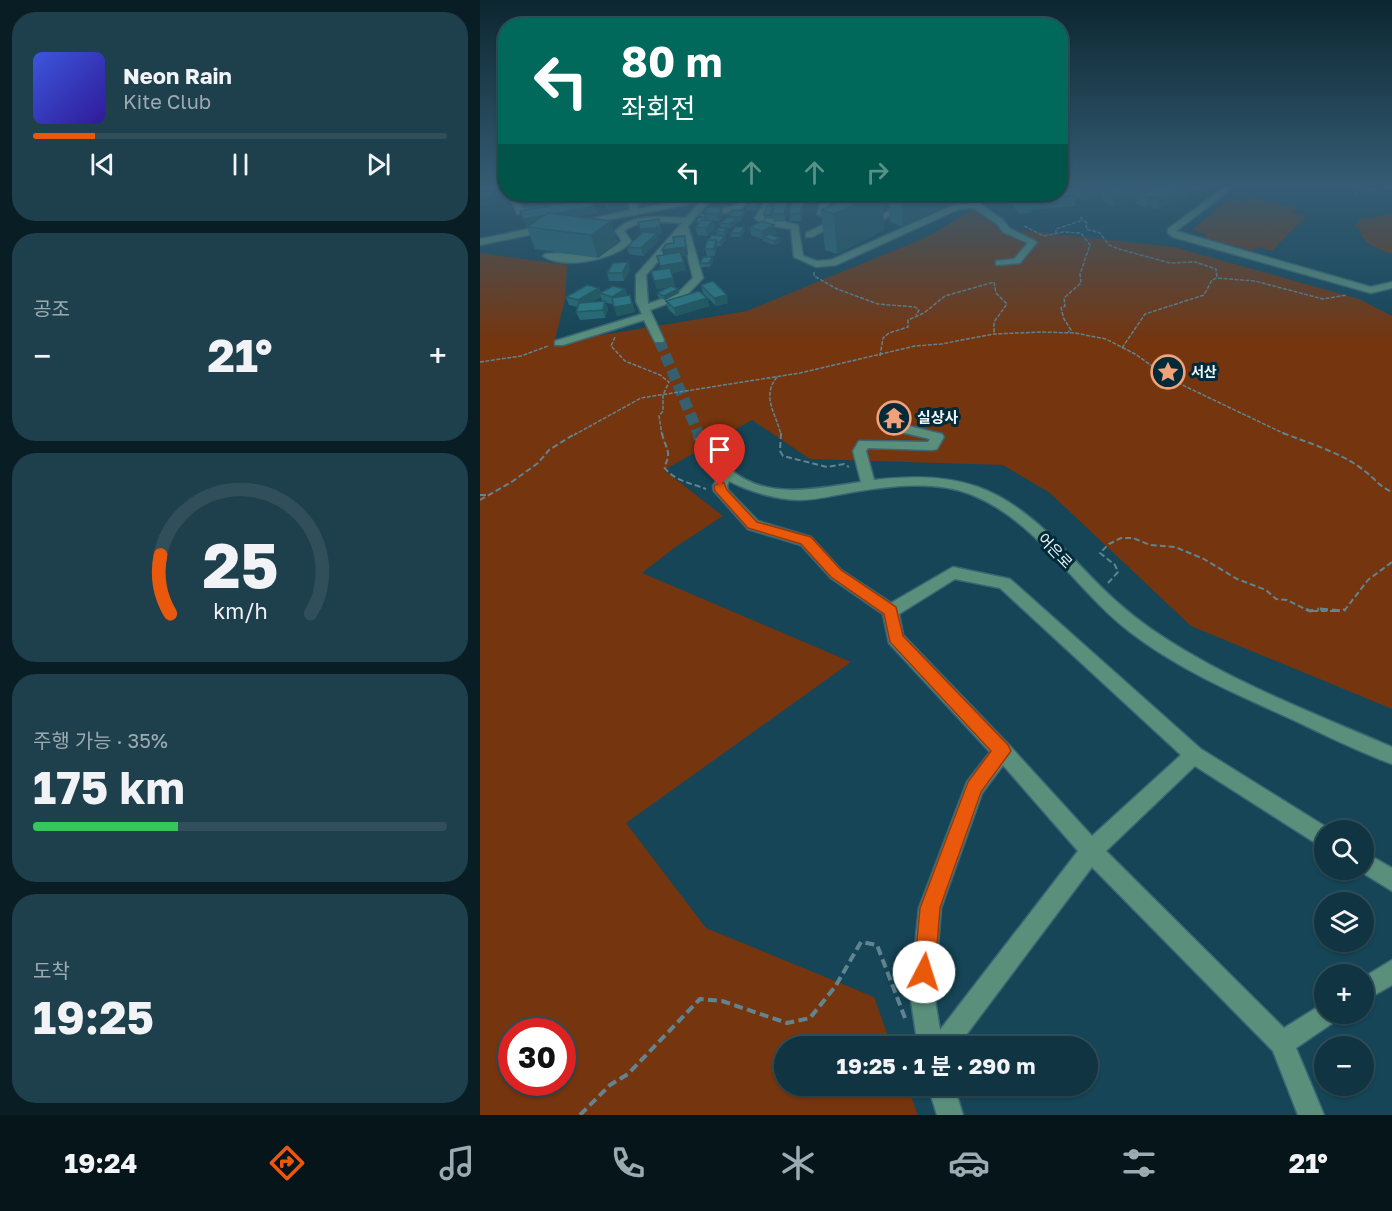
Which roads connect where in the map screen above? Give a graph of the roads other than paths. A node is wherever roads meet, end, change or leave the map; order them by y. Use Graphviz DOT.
graph roads {
  1 [pos="498,238"];
  2 [pos="625,238"];
  3 [pos="673,238"];
  4 [pos="690,238"];
  5 [pos="797,238"];
  6 [pos="888,238"];
  7 [pos="1024,238"];
  8 [pos="1187,238"];
  9 [pos="480,242"];
  10 [pos="548,256"];
  11 [pos="999,263"];
  12 [pos="1392,285"];
  13 [pos="646,312"];
  14 [pos="659,340"];
  15 [pos="559,343"];
  16 [pos="896,427"];
  17 [pos="701,440"];
  18 [pos="724,482"];
  19 [pos="866,486"];
  20 [pos="891,611"];
  21 [pos="1002,751"];
  22 [pos="1194,754"];
  23 [pos="1392,756"];
  24 [pos="1314,831"];
  25 [pos="1091,852"];
  26 [pos="1374,868"];
  27 [pos="1392,880"];
  28 [pos="1392,971"];
  29 [pos="1374,983"];
  30 [pos="1314,1022"];
  31 [pos="928,1036"];
  32 [pos="950,1036"];
  33 [pos="1282,1043"];
  34 [pos="944,1096"];
  35 [pos="950,1115"];
  36 [pos="1311,1115"];
  1 -- 9 [label="street"];
  2 -- 10 [label="street"];
  3 -- 13 [label="street"];
  4 -- 13 [label="street"];
  5 -- 6 [label="street"];
  7 -- 11 [label="street"];
  8 -- 12 [label="street"];
  13 -- 14 [label="street"];
  13 -- 15 [label="street"];
  16 -- 19 [label="street"];
  17 -- 18 [label="street, 어은로"];
  18 -- 19 [label="street, 어은로"];
  18 -- 20 [label="street"];
  19 -- 23 [label="street, 어은로"];
  20 -- 21 [label="street"];
  20 -- 22 [label="street"];
  21 -- 25 [label="street"];
  21 -- 31 [label="street"];
  22 -- 24 [label="street"];
  22 -- 25 [label="street"];
  25 -- 32 [label="street"];
  25 -- 33 [label="street"];
  26 -- 27 [label="street"];
  28 -- 29 [label="street"];
  30 -- 33 [label="street"];
  33 -- 36 [label="street"];
  34 -- 35 [label="street"];
}
